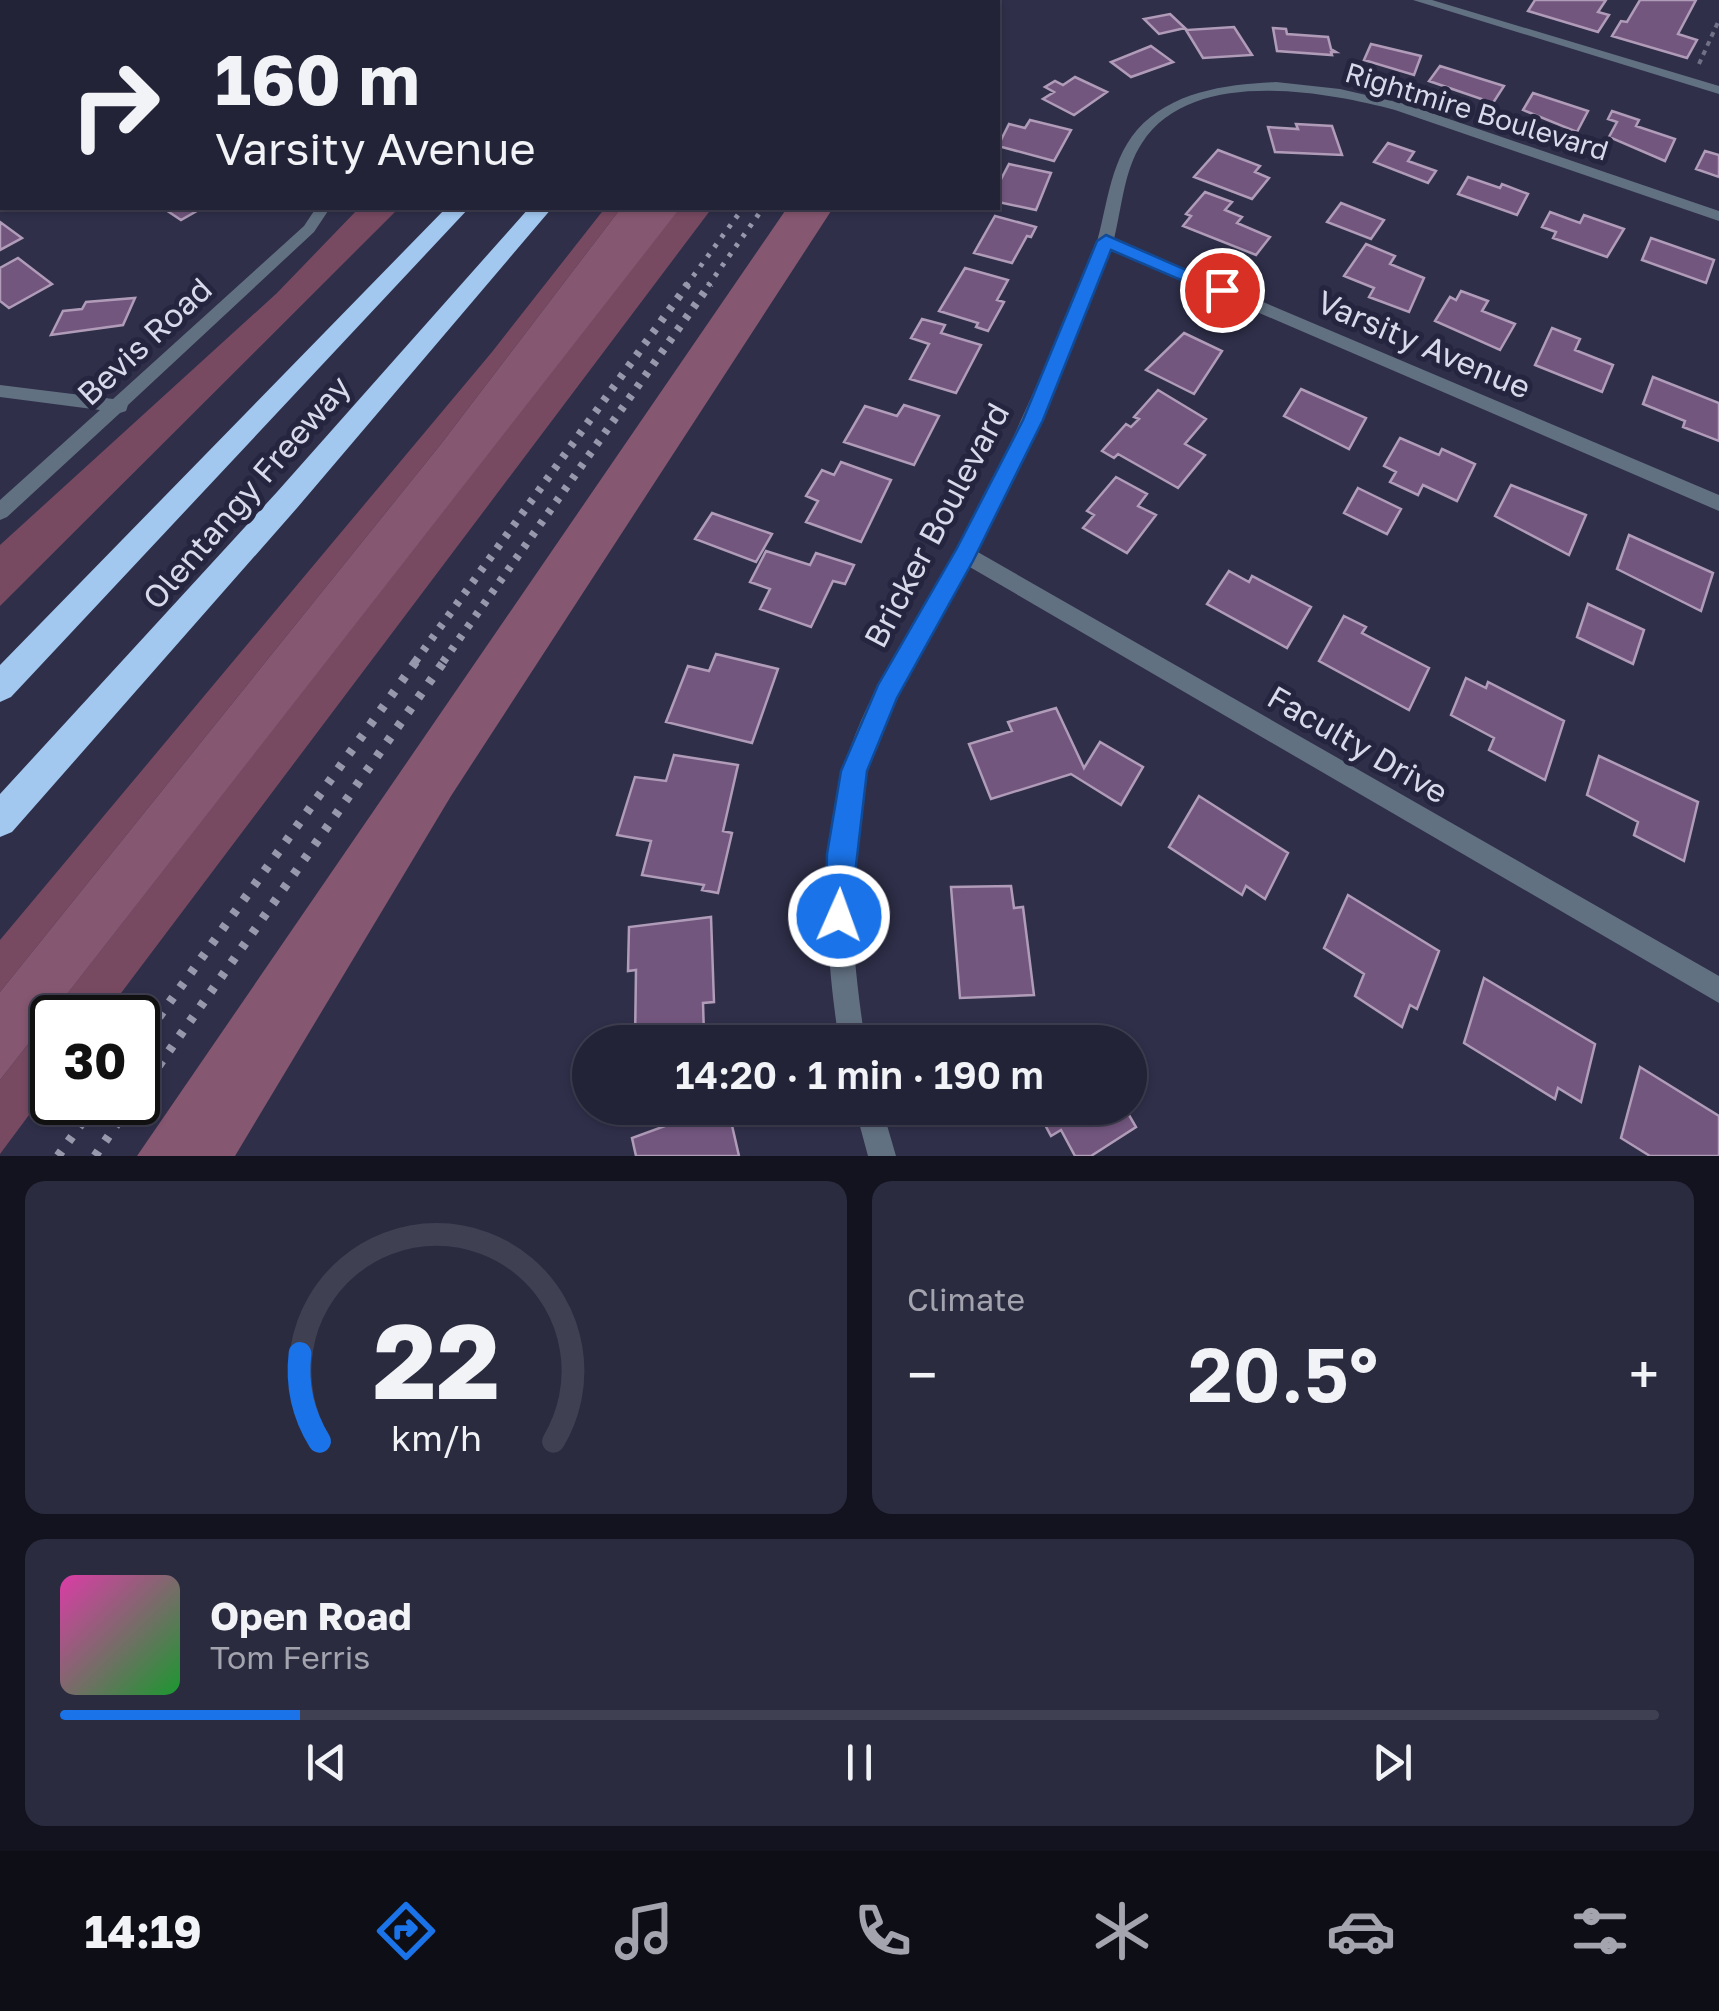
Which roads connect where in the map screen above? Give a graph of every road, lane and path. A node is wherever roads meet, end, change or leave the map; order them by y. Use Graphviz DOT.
graph roads {
  1 [pos="1418,0"];
  2 [pos="1719,20"];
  3 [pos="1698,66"];
  4 [pos="1719,90"];
  5 [pos="1215,94"];
  6 [pos="322,210"];
  7 [pos="456,210"];
  8 [pos="539,210"];
  9 [pos="1719,216"];
  10 [pos="1106,241"];
  11 [pos="0,390"];
  12 [pos="120,406"];
  13 [pos="1719,503"];
  14 [pos="0,512"];
  15 [pos="965,554"];
  16 [pos="0,687"];
  17 [pos="0,820"];
  18 [pos="1719,990"];
  19 [pos="849,1025"];
  20 [pos="873,1125"];
  21 [pos="882,1156"];
  1 -- 4 [label="street"];
  2 -- 3 [label="path"];
  5 -- 9 [label="street, Rightmire Boulevard"];
  5 -- 10 [label="street, Bricker Boulevard"];
  6 -- 12 [label="street, Bevis Road"];
  7 -- 16 [label="highway, Olentangy Freeway"];
  8 -- 17 [label="highway, Olentangy Freeway"];
  10 -- 13 [label="street, Varsity Avenue"];
  10 -- 15 [label="street, Bricker Boulevard"];
  11 -- 12 [label="street"];
  12 -- 14 [label="street, Bevis Road"];
  15 -- 18 [label="street, Faculty Drive"];
  15 -- 19 [label="street, Bricker Boulevard"];
  20 -- 21 [label="street"];
}
